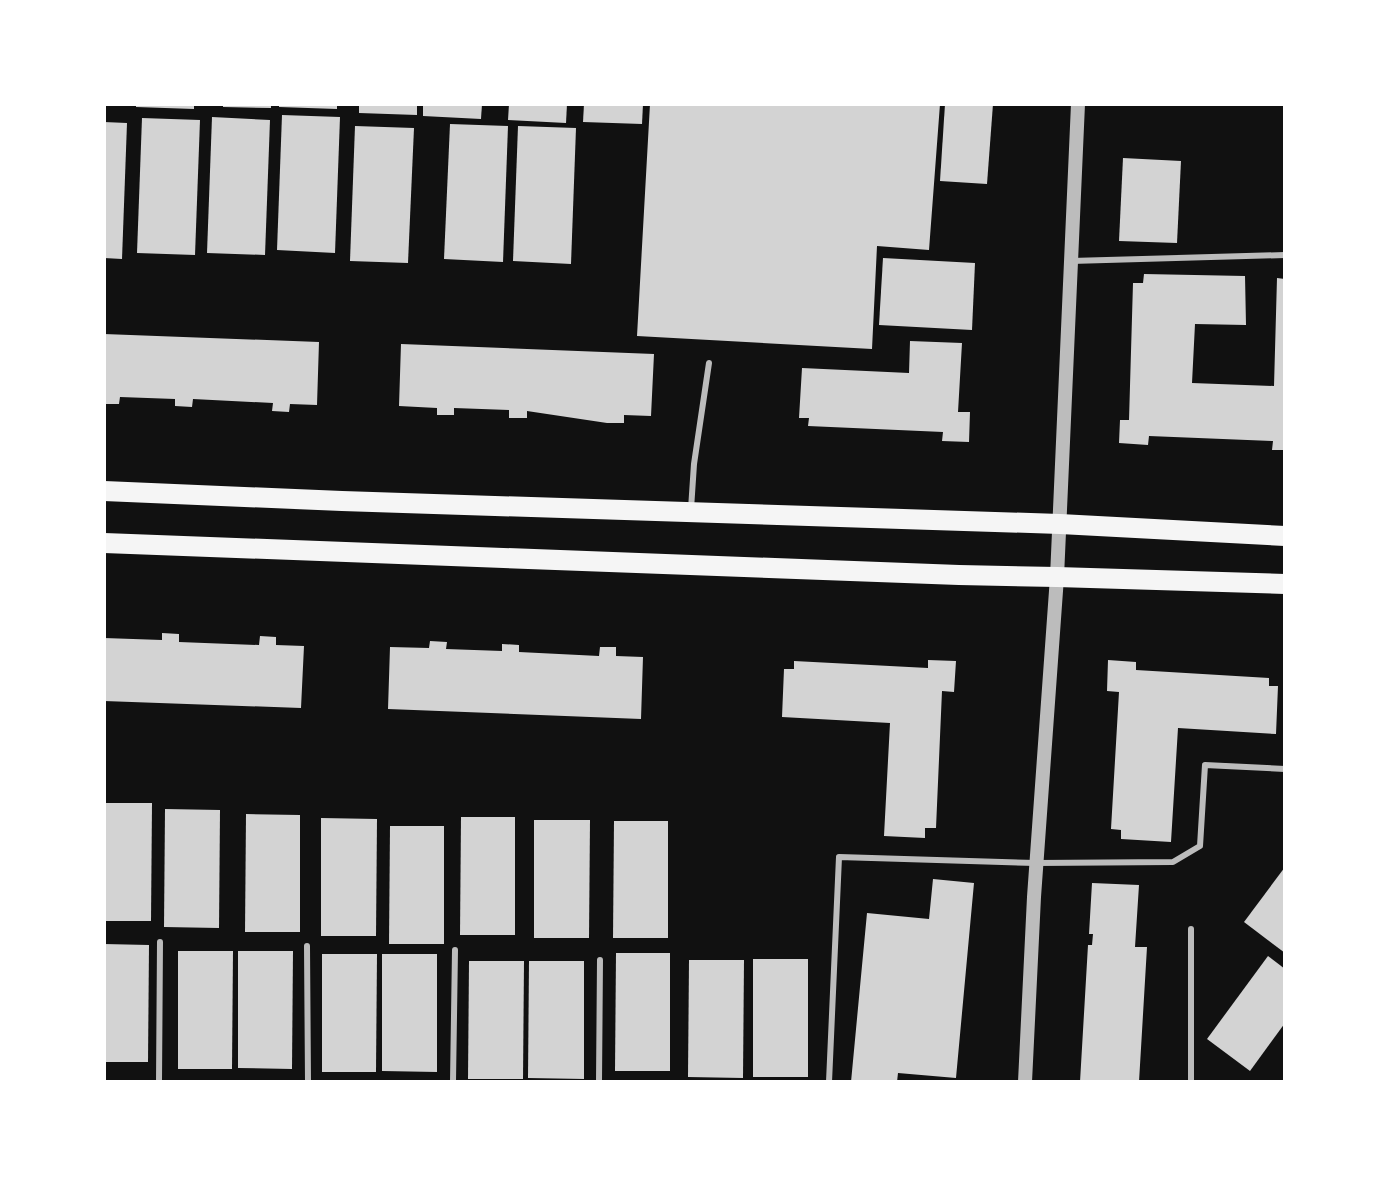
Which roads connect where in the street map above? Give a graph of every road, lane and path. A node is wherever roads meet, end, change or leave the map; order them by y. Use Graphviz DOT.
graph roads {
  1 [pos="1078,104"];
  2 [pos="1285,255"];
  3 [pos="1071,261"];
  4 [pos="709,363"];
  5 [pos="104,491"];
  6 [pos="691,512"];
  7 [pos="1060,524"];
  8 [pos="1285,536"];
  9 [pos="104,543"];
  10 [pos="1057,577"];
  11 [pos="1285,584"];
  12 [pos="1285,769"];
  13 [pos="1036,863"];
  14 [pos="1191,929"];
  15 [pos="160,942"];
  16 [pos="307,946"];
  17 [pos="455,950"];
  18 [pos="600,960"];
  19 [pos="1191,1079"];
  20 [pos="159,1082"];
  21 [pos="308,1082"];
  22 [pos="453,1082"];
  23 [pos="599,1082"];
  24 [pos="829,1082"];
  25 [pos="1025,1082"];
  26 [pos="1200,1082"];
  1 -- 3 [label="street"];
  2 -- 3 [label="lane"];
  3 -- 7 [label="street"];
  4 -- 6 [label="lane"];
  5 -- 6 [label="main road"];
  6 -- 7 [label="main road"];
  7 -- 8 [label="main road"];
  7 -- 10 [label="street"];
  9 -- 10 [label="main road"];
  10 -- 11 [label="main road"];
  10 -- 13 [label="street"];
  12 -- 13 [label="lane"];
  13 -- 24 [label="lane"];
  13 -- 25 [label="street"];
  14 -- 19 [label="lane"];
  15 -- 20 [label="lane"];
  16 -- 21 [label="lane"];
  17 -- 22 [label="lane"];
  18 -- 23 [label="lane"];
  19 -- 26 [label="lane"];
}
